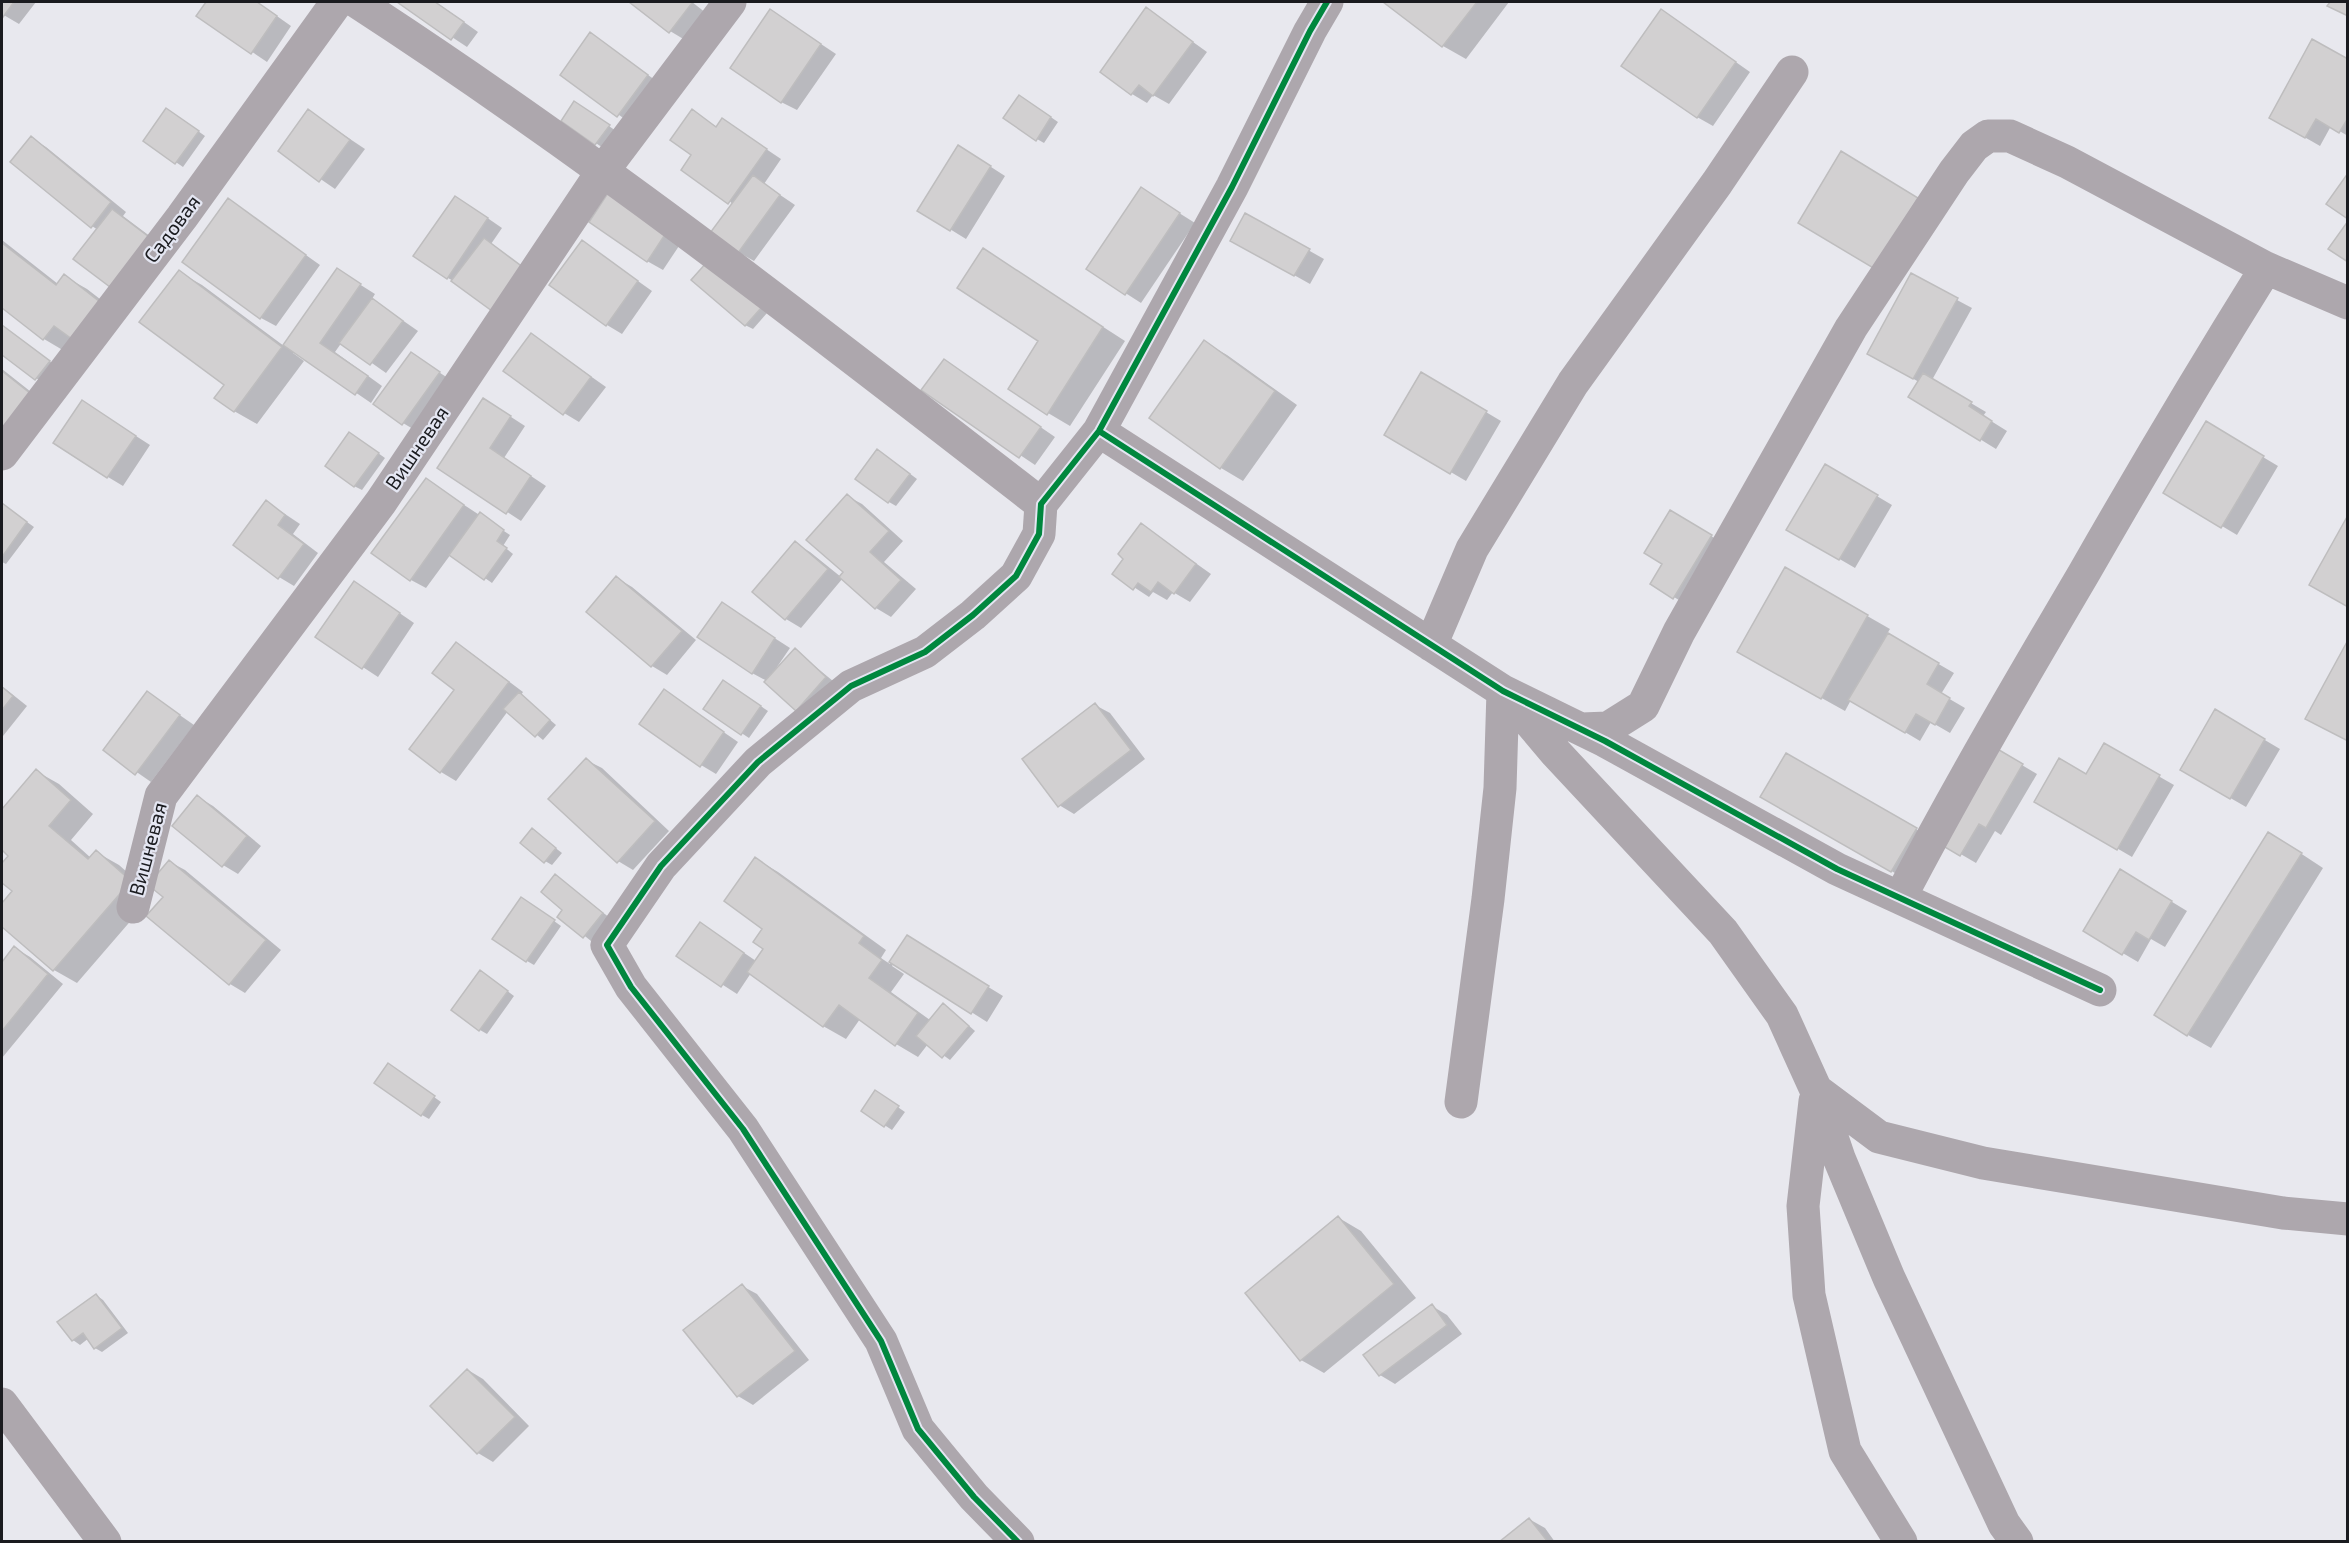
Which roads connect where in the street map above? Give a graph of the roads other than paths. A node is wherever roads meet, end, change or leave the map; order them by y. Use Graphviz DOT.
graph roads {
  1 [pos="337,2"];
  2 [pos="357,2"];
  3 [pos="730,2"];
  4 [pos="1327,2"];
  5 [pos="1792,72"];
  6 [pos="602,172"];
  7 [pos="2266,268"];
  8 [pos="2348,303"];
  9 [pos="1099,431"];
  10 [pos="2,454"];
  11 [pos="1041,504"];
  12 [pos="1431,645"];
  13 [pos="1503,691"];
  14 [pos="1581,729"];
  15 [pos="1900,898"];
  16 [pos="133,907"];
  17 [pos="2100,990"];
  18 [pos="1816,1090"];
  19 [pos="1461,1102"];
  20 [pos="2348,1219"];
  21 [pos="2,1404"];
  22 [pos="105,1542"];
  23 [pos="1018,1542"];
  24 [pos="1901,1542"];
  25 [pos="2017,1542"];
  1 -- 10 [label="street, Садовая"];
  2 -- 6 [label="street"];
  3 -- 6 [label="street, Вишневая"];
  4 -- 9 [label="street"];
  5 -- 12 [label="street"];
  6 -- 11 [label="street"];
  6 -- 16 [label="street, Вишневая"];
  7 -- 8 [label="street"];
  7 -- 14 [label="street"];
  7 -- 15 [label="street"];
  9 -- 11 [label="street"];
  9 -- 12 [label="street"];
  11 -- 23 [label="street"];
  12 -- 13 [label="street"];
  13 -- 14 [label="street"];
  13 -- 18 [label="street"];
  13 -- 19 [label="street"];
  14 -- 15 [label="street"];
  15 -- 17 [label="street"];
  18 -- 20 [label="street"];
  18 -- 24 [label="street"];
  18 -- 25 [label="street"];
  21 -- 22 [label="street"];
}
